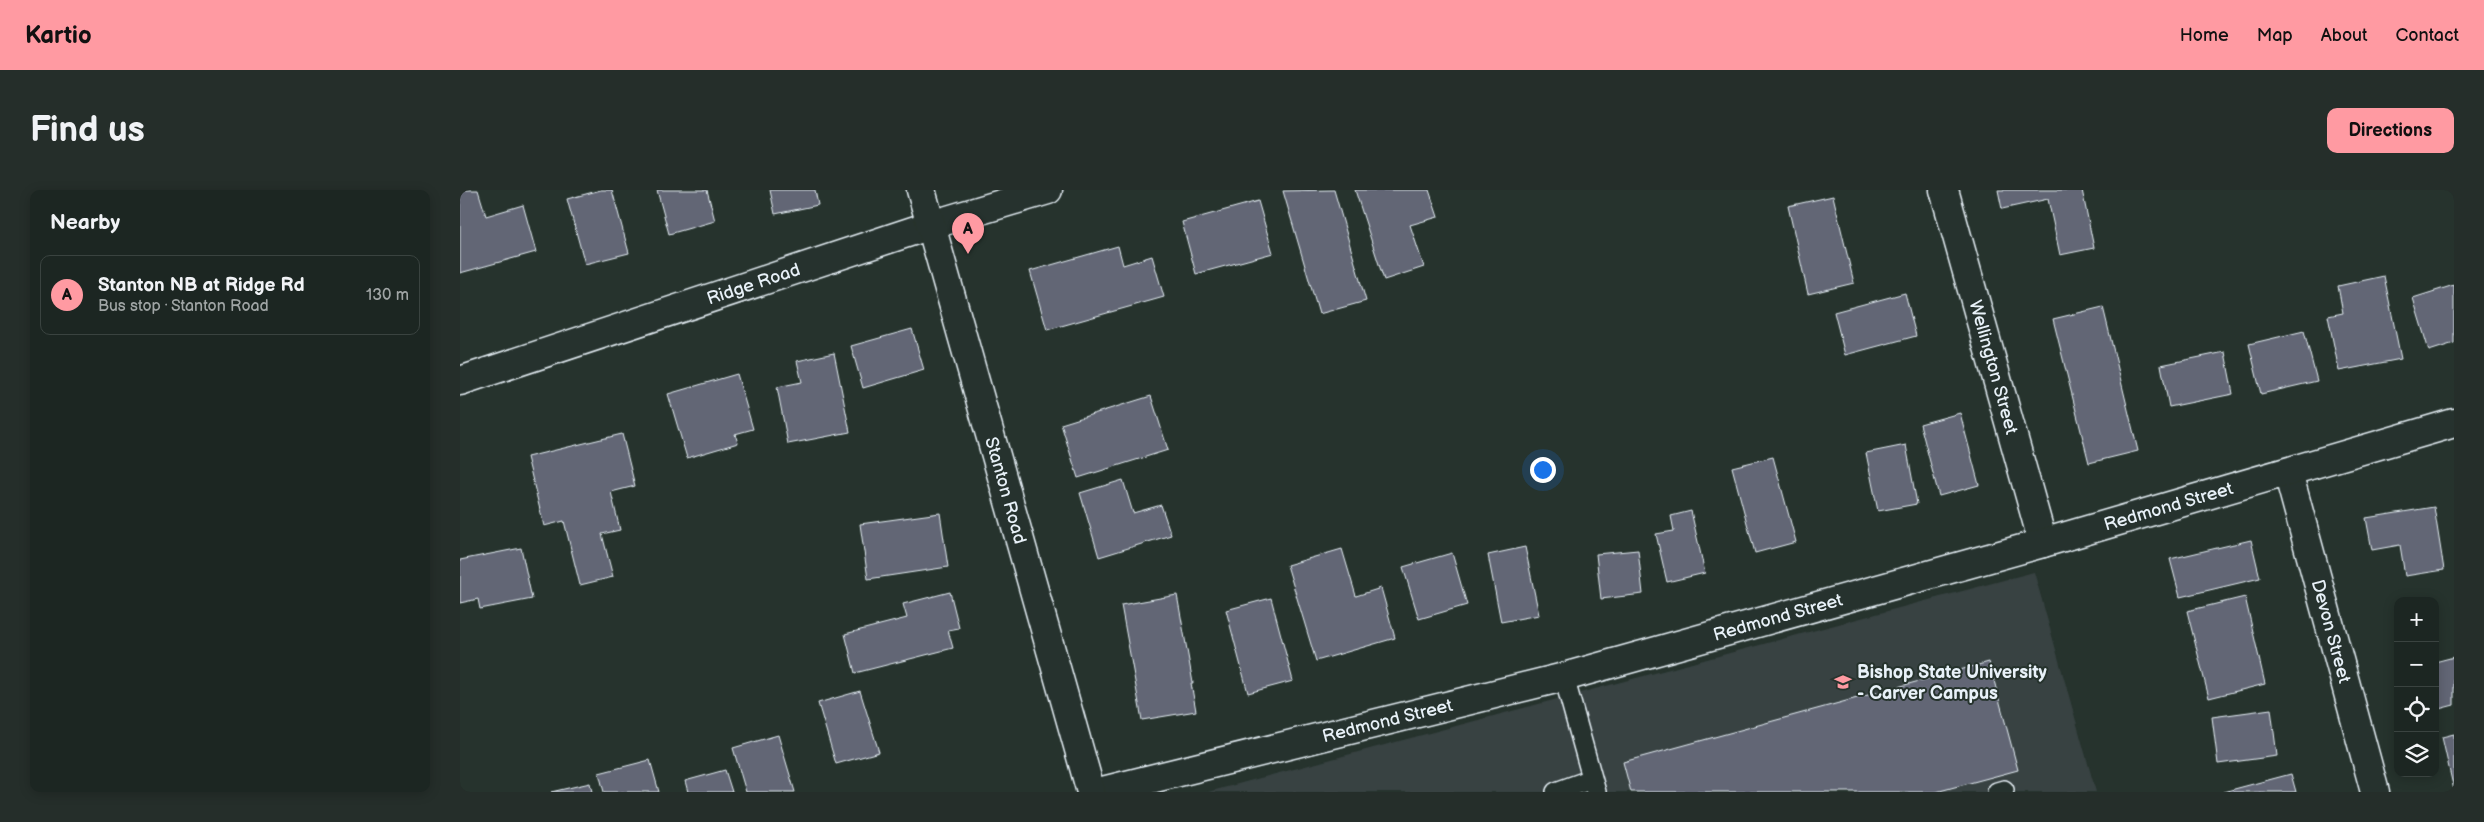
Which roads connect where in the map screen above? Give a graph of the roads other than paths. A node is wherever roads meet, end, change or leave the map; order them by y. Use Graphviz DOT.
graph roads {
  1 [pos="921,190"];
  2 [pos="1048,190"];
  3 [pos="1944,190"];
  4 [pos="931,225"];
  5 [pos="460,381"];
  6 [pos="2454,423"];
  7 [pos="2288,472"];
  8 [pos="2043,543"];
  9 [pos="1564,677"];
  10 [pos="1594,785"];
  11 [pos="1091,792"];
  12 [pos="1098,792"];
  13 [pos="1556,792"];
  14 [pos="2375,792"];
  1 -- 4 [label="street, Stanton Road"];
  2 -- 4 [label="street, Ridge Road"];
  3 -- 8 [label="street, Wellington Street"];
  4 -- 5 [label="street, Ridge Road"];
  4 -- 11 [label="street, Stanton Road"];
  6 -- 7 [label="street, Redmond Street"];
  7 -- 8 [label="street, Redmond Street"];
  7 -- 14 [label="street, Devon Street"];
  8 -- 9 [label="street, Redmond Street"];
  9 -- 10 [label="lane"];
  9 -- 12 [label="street, Redmond Street"];
  10 -- 13 [label="lane"];
}
